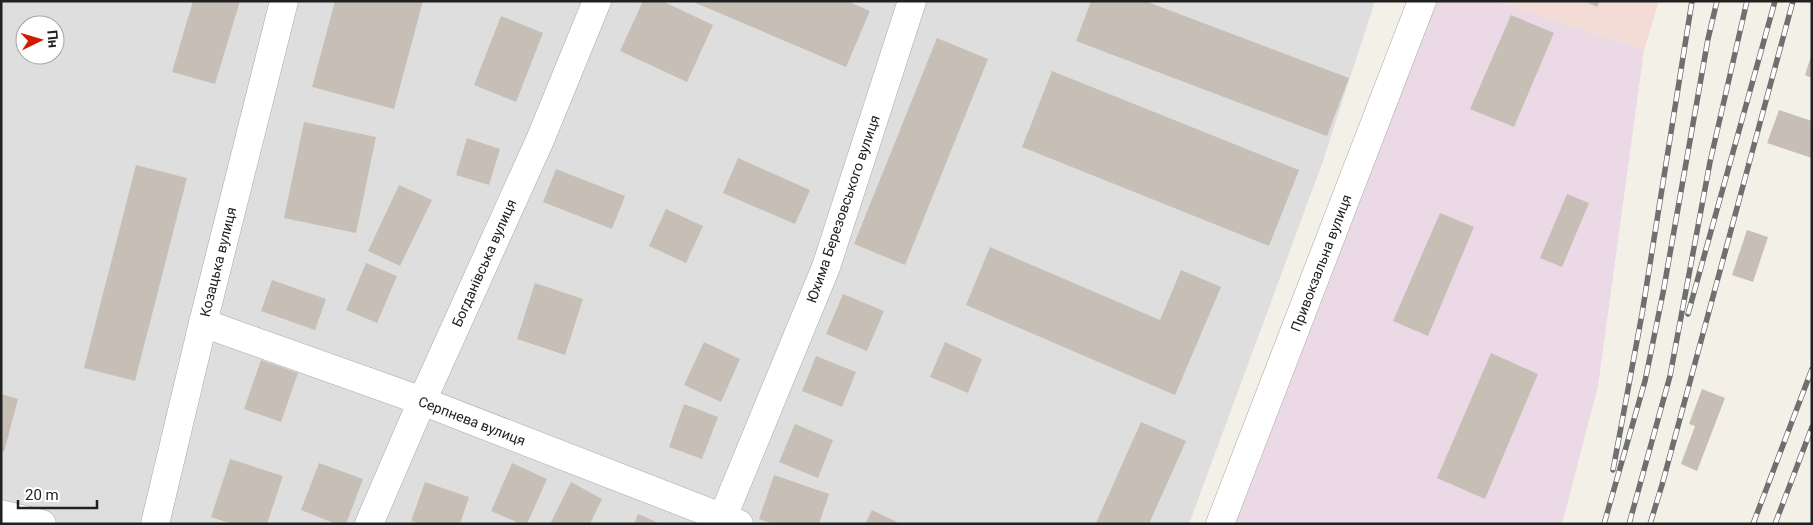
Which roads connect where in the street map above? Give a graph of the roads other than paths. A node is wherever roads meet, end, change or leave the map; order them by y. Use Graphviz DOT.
graph roads {
  1 [pos="284,1"];
  2 [pos="597,1"];
  3 [pos="912,1"];
  4 [pos="1422,1"];
  5 [pos="203,323"];
  6 [pos="422,401"];
  7 [pos="1,514"];
  8 [pos="727,521"];
  9 [pos="42,524"];
  10 [pos="156,524"];
  11 [pos="369,524"];
  12 [pos="1220,524"];
  1 -- 5 [label="street, Козацька вулиця"];
  2 -- 6 [label="street, Богданівська вулиця"];
  3 -- 8 [label="street, Юхима Березовського вулиця"];
  4 -- 12 [label="street, Привокзальна вулиця"];
  5 -- 6 [label="street, Серпнева вулиця"];
  5 -- 10 [label="street, Козацька вулиця"];
  6 -- 8 [label="street, Серпнева вулиця"];
  6 -- 11 [label="street, Богданівська вулиця"];
  7 -- 9 [label="street"];
}
